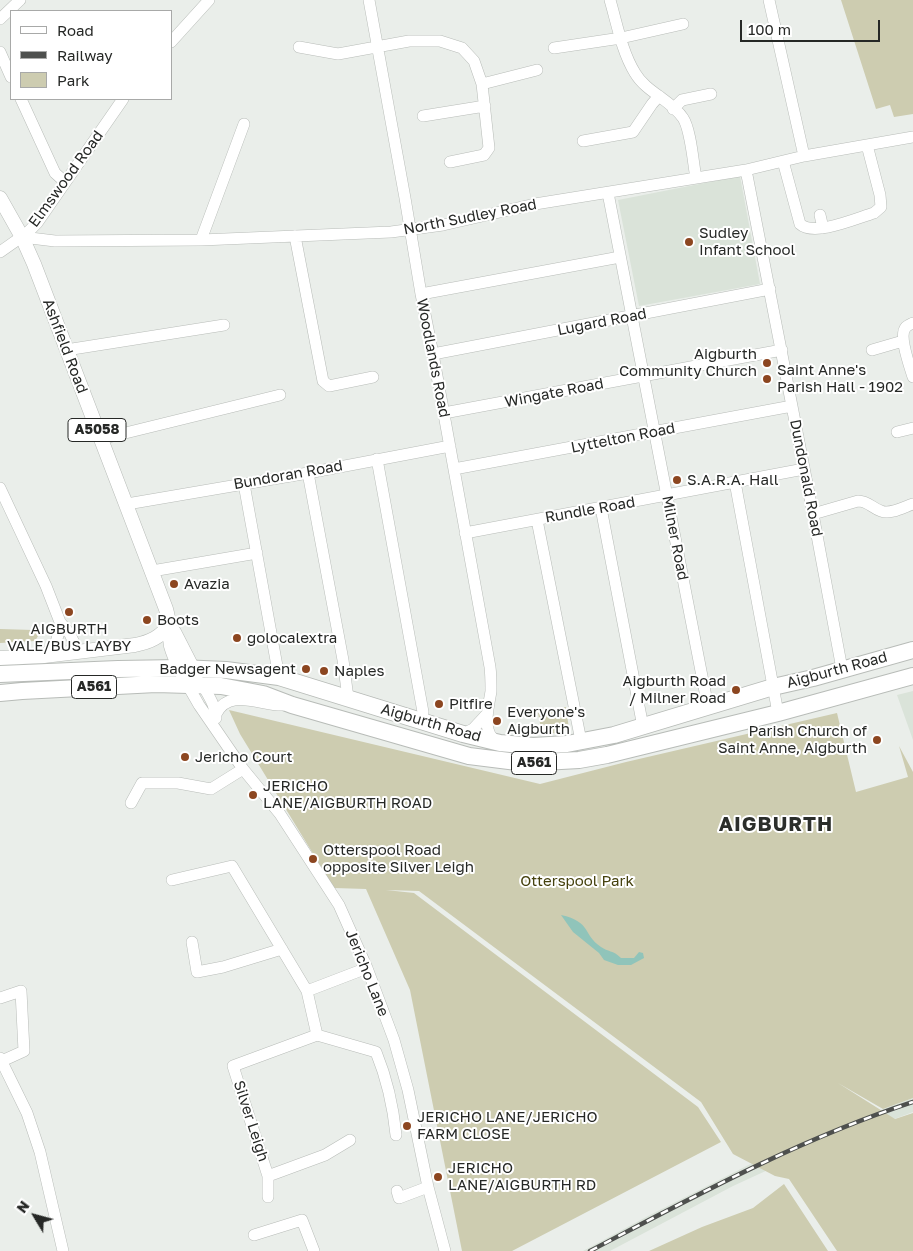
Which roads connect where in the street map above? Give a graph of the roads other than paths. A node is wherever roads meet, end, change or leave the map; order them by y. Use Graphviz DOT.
graph roads {
  1 [pos="20,0"];
  2 [pos="209,0"];
  3 [pos="369,0"];
  4 [pos="610,0"];
  5 [pos="769,0"];
  6 [pos="0,19"];
  7 [pos="683,24"];
  8 [pos="621,38"];
  9 [pos="172,41"];
  10 [pos="299,47"];
  11 [pos="378,47"];
  12 [pos="554,48"];
  13 [pos="0,52"];
  14 [pos="537,70"];
  15 [pos="10,75"];
  16 [pos="482,84"];
  17 [pos="711,94"];
  18 [pos="659,96"];
  19 [pos="21,100"];
  20 [pos="123,100"];
  21 [pos="486,106"];
  22 [pos="674,108"];
  23 [pos="423,116"];
  24 [pos="244,124"];
  25 [pos="913,138"];
  26 [pos="584,141"];
  27 [pos="867,145"];
  28 [pos="804,156"];
  29 [pos="783,161"];
  30 [pos="450,162"];
  31 [pos="746,170"];
  32 [pos="696,178"];
  33 [pos="64,182"];
  34 [pos="608,193"];
  35 [pos="0,198"];
  36 [pos="820,214"];
  37 [pos="822,228"];
  38 [pos="410,229"];
  39 [pos="295,236"];
  40 [pos="22,237"];
  41 [pos="201,240"];
  42 [pos="0,252"];
  43 [pos="620,257"];
  44 [pos="770,289"];
  45 [pos="421,294"];
  46 [pos="632,316"];
  47 [pos="913,323"];
  48 [pos="224,325"];
  49 [pos="903,341"];
  50 [pos="66,350"];
  51 [pos="782,350"];
  52 [pos="872,350"];
  53 [pos="433,354"];
  54 [pos="643,376"];
  55 [pos="373,377"];
  56 [pos="913,377"];
  57 [pos="280,395"];
  58 [pos="792,406"];
  59 [pos="444,413"];
  60 [pos="913,428"];
  61 [pos="654,432"];
  62 [pos="897,432"];
  63 [pos="101,439"];
  64 [pos="450,446"];
  65 [pos="377,459"];
  66 [pos="454,469"];
  67 [pos="804,469"];
  68 [pos="308,473"];
  69 [pos="735,482"];
  70 [pos="244,484"];
  71 [pos="0,488"];
  72 [pos="667,496"];
  73 [pos="127,504"];
  74 [pos="913,504"];
  75 [pos="600,508"];
  76 [pos="813,514"];
  77 [pos="537,520"];
  78 [pos="465,533"];
  79 [pos="257,553"];
  80 [pos="152,571"];
  81 [pos="60,622"];
  82 [pos="170,624"];
  83 [pos="913,650"];
  84 [pos="78,652"];
  85 [pos="44,656"];
  86 [pos="0,658"];
  87 [pos="186,668"];
  88 [pos="842,670"];
  89 [pos="0,674"];
  90 [pos="913,676"];
  91 [pos="279,677"];
  92 [pos="195,684"];
  93 [pos="773,687"];
  94 [pos="0,693"];
  95 [pos="348,698"];
  96 [pos="292,705"];
  97 [pos="708,707"];
  98 [pos="778,713"];
  99 [pos="216,714"];
  100 [pos="486,715"];
  101 [pos="422,722"];
  102 [pos="643,727"];
  103 [pos="216,728"];
  104 [pos="463,734"];
  105 [pos="581,742"];
  106 [pos="500,743"];
  107 [pos="243,769"];
  108 [pos="131,803"];
  109 [pos="172,880"];
  110 [pos="192,942"];
  111 [pos="282,949"];
  112 [pos="367,968"];
  113 [pos="307,991"];
  114 [pos="0,998"];
  115 [pos="317,1035"];
  116 [pos="1,1059"];
  117 [pos="396,1134"];
  118 [pos="350,1140"];
  119 [pos="268,1176"];
  120 [pos="428,1187"];
  121 [pos="268,1197"];
  122 [pos="398,1198"];
  123 [pos="254,1235"];
  124 [pos="63,1251"];
  125 [pos="314,1251"];
  126 [pos="445,1251"];
  1 -- 6 [label="street"];
  2 -- 9 [label="street"];
  3 -- 11 [label="street, Woodlands Road"];
  4 -- 8 [label="street"];
  5 -- 28 [label="street"];
  7 -- 8 [label="street"];
  8 -- 12 [label="street"];
  8 -- 18 [label="street"];
  10 -- 11 [label="street"];
  11 -- 16 [label="street"];
  11 -- 38 [label="street, Woodlands Road"];
  13 -- 15 [label="street"];
  14 -- 16 [label="street"];
  16 -- 21 [label="street"];
  17 -- 22 [label="street"];
  18 -- 22 [label="street"];
  18 -- 26 [label="street"];
  19 -- 33 [label="street"];
  20 -- 33 [label="street, Elmswood Road"];
  21 -- 23 [label="street"];
  21 -- 30 [label="street"];
  22 -- 32 [label="street"];
  24 -- 41 [label="street"];
  25 -- 27 [label="street, North Sudley Road"];
  27 -- 28 [label="street, North Sudley Road"];
  27 -- 37 [label="street"];
  28 -- 29 [label="street, North Sudley Road"];
  29 -- 31 [label="street, North Sudley Road"];
  29 -- 37 [label="street"];
  31 -- 32 [label="street, North Sudley Road"];
  31 -- 44 [label="street, Dundonald Road"];
  32 -- 34 [label="street, North Sudley Road"];
  33 -- 40 [label="street, Elmswood Road"];
  34 -- 38 [label="street, North Sudley Road"];
  34 -- 43 [label="street, Milner Road"];
  35 -- 40 [label="main road, A5058"];
  36 -- 37 [label="street"];
  38 -- 39 [label="street, North Sudley Road"];
  38 -- 45 [label="street, Woodlands Road"];
  39 -- 41 [label="street, North Sudley Road"];
  39 -- 55 [label="street"];
  40 -- 41 [label="street, North Sudley Road"];
  40 -- 42 [label="street, Elmswood Road"];
  40 -- 50 [label="main road, Ashfield Road / A5058"];
  43 -- 45 [label="street"];
  43 -- 46 [label="street, Milner Road"];
  44 -- 46 [label="street, Lugard Road"];
  44 -- 51 [label="street, Dundonald Road"];
  45 -- 53 [label="street, Woodlands Road"];
  46 -- 53 [label="street, Lugard Road"];
  46 -- 54 [label="street, Milner Road"];
  47 -- 49 [label="street"];
  48 -- 50 [label="street"];
  49 -- 52 [label="street"];
  49 -- 56 [label="street"];
  50 -- 63 [label="main road, Ashfield Road / A5058"];
  51 -- 54 [label="street, Wingate Road"];
  51 -- 58 [label="street, Dundonald Road"];
  53 -- 59 [label="street, Woodlands Road"];
  54 -- 59 [label="street, Wingate Road"];
  54 -- 61 [label="street, Milner Road"];
  57 -- 63 [label="street"];
  58 -- 61 [label="street, Lyttelton Road"];
  58 -- 67 [label="street, Dundonald Road"];
  59 -- 64 [label="street, Woodlands Road"];
  60 -- 62 [label="street"];
  61 -- 66 [label="street, Lyttelton Road"];
  61 -- 72 [label="street, Milner Road"];
  63 -- 73 [label="main road, Ashfield Road / A5058"];
  64 -- 65 [label="street, Bundoran Road"];
  64 -- 66 [label="street, Woodlands Road"];
  65 -- 68 [label="street, Bundoran Road"];
  65 -- 101 [label="street"];
  66 -- 78 [label="street, Woodlands Road"];
  67 -- 69 [label="street, Rundle Road"];
  67 -- 76 [label="street, Dundonald Road"];
  68 -- 70 [label="street, Bundoran Road"];
  68 -- 95 [label="street"];
  69 -- 72 [label="street, Rundle Road"];
  69 -- 93 [label="street"];
  70 -- 73 [label="street, Bundoran Road"];
  70 -- 79 [label="street"];
  71 -- 81 [label="street"];
  72 -- 75 [label="street, Rundle Road"];
  72 -- 97 [label="street, Milner Road"];
  73 -- 80 [label="main road, Ashfield Road / A5058"];
  74 -- 76 [label="street"];
  75 -- 77 [label="street, Rundle Road"];
  75 -- 102 [label="street"];
  76 -- 88 [label="street, Dundonald Road"];
  77 -- 78 [label="street, Rundle Road"];
  77 -- 105 [label="street"];
  78 -- 100 [label="street, Woodlands Road"];
  79 -- 80 [label="street"];
  79 -- 91 [label="street"];
  80 -- 82 [label="main road, Ashfield Road / A5058"];
  81 -- 84 [label="street"];
  81 -- 85 [label="street"];
  82 -- 84 [label="main road"];
  82 -- 87 [label="main road, Ashfield Road / A5058"];
  83 -- 88 [label="highway, Aigburth Road / A561"];
  84 -- 85 [label="main road"];
  85 -- 86 [label="main road"];
  87 -- 89 [label="highway, Aigburth Road / A561"];
  87 -- 91 [label="highway, Aigburth Road / A561"];
  87 -- 92 [label="main road, Ashfield Road / A5058"];
  88 -- 93 [label="highway, Aigburth Road / A561"];
  90 -- 98 [label="highway, Aigburth Road / A561"];
  91 -- 95 [label="highway, Aigburth Road / A561"];
  92 -- 94 [label="highway, Aigburth Road / A561"];
  92 -- 96 [label="highway, Aigburth Road / A561"];
  92 -- 99 [label="street"];
  92 -- 103 [label="street, Jericho Lane"];
  93 -- 97 [label="highway, Aigburth Road / A561"];
  93 -- 98 [label="street"];
  95 -- 101 [label="highway, Aigburth Road / A561"];
  96 -- 98 [label="highway, Aigburth Road / A561"];
  96 -- 99 [label="street"];
  97 -- 102 [label="highway, Aigburth Road / A561"];
  99 -- 103 [label="street"];
  100 -- 104 [label="street"];
  100 -- 106 [label="street, Woodlands Road"];
  101 -- 104 [label="highway, Aigburth Road / A561"];
  102 -- 105 [label="highway, Aigburth Road / A561"];
  103 -- 107 [label="street, Jericho Lane"];
  104 -- 106 [label="highway, Aigburth Road / A561"];
  105 -- 106 [label="highway, Aigburth Road / A561"];
  107 -- 108 [label="street"];
  107 -- 112 [label="street, Jericho Lane"];
  109 -- 111 [label="street"];
  110 -- 111 [label="street"];
  111 -- 113 [label="street"];
  112 -- 113 [label="street"];
  112 -- 120 [label="street, Jericho Lane"];
  113 -- 115 [label="street"];
  114 -- 116 [label="street"];
  115 -- 117 [label="street"];
  115 -- 119 [label="street, Silver Leigh"];
  116 -- 124 [label="street"];
  118 -- 119 [label="street, Silver Leigh"];
  119 -- 121 [label="street"];
  120 -- 122 [label="street"];
  120 -- 126 [label="street, Jericho Lane"];
  123 -- 125 [label="street"];
}
